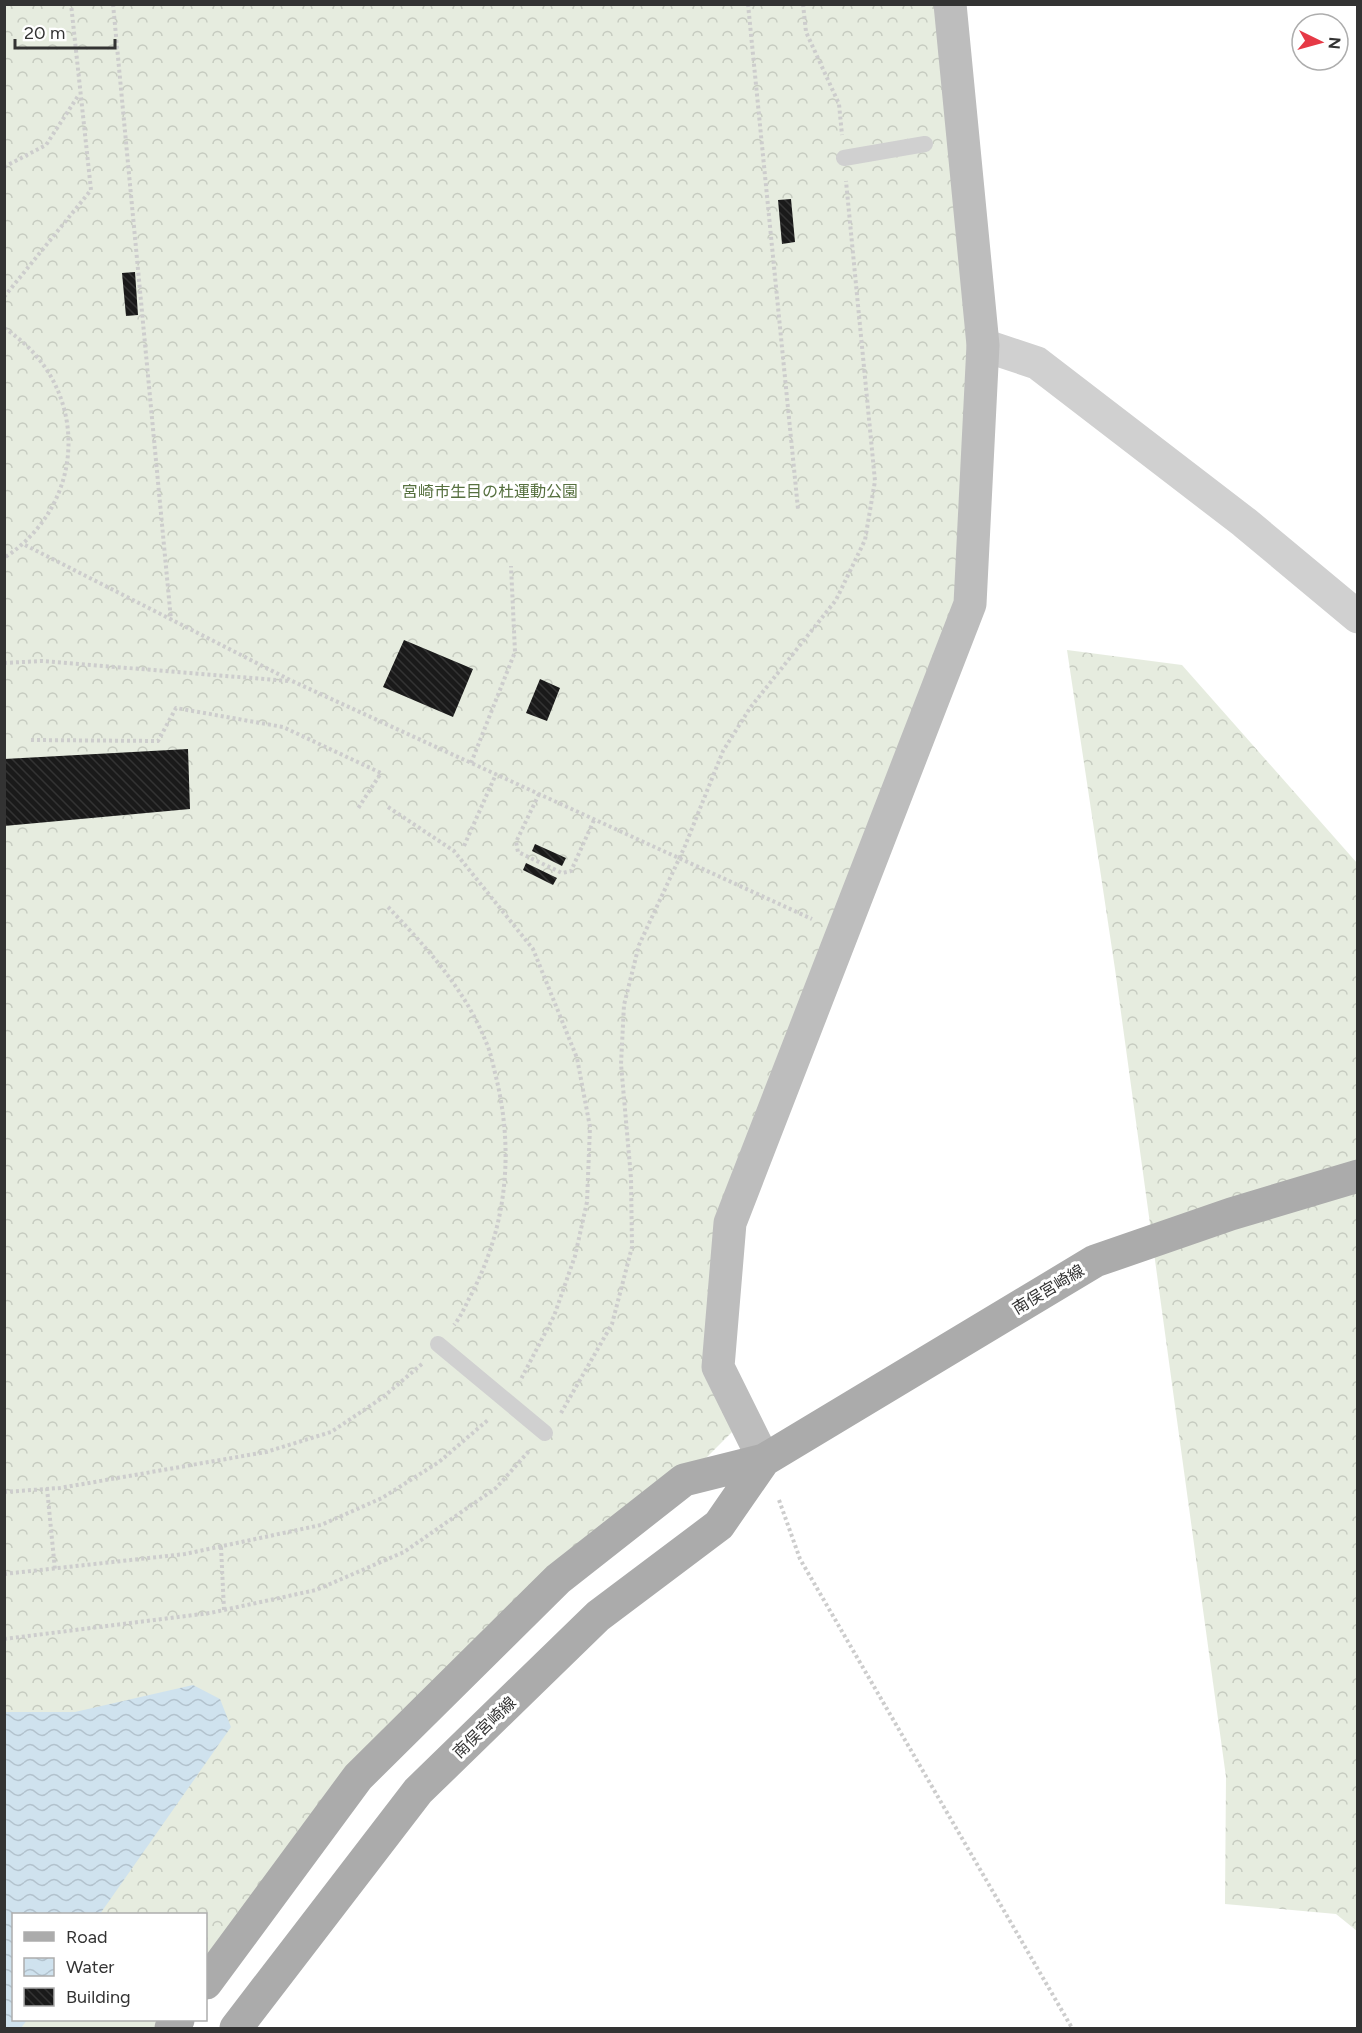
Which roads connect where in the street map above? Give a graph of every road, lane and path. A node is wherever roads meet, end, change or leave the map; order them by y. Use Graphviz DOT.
graph roads {
  1 [pos="70,4"];
  2 [pos="113,4"];
  3 [pos="748,4"];
  4 [pos="804,4"];
  5 [pos="950,4"];
  6 [pos="79,95"];
  7 [pos="925,144"];
  8 [pos="844,158"];
  9 [pos="4,167"];
  10 [pos="4,297"];
  11 [pos="4,328"];
  12 [pos="982,345"];
  13 [pos="798,509"];
  14 [pos="25,545"];
  15 [pos="4,558"];
  16 [pos="511,566"];
  17 [pos="1358,617"];
  18 [pos="171,620"];
  19 [pos="4,663"];
  20 [pos="292,681"];
  21 [pos="31,740"];
  22 [pos="471,763"];
  23 [pos="496,774"];
  24 [pos="539,794"];
  25 [pos="388,807"];
  26 [pos="357,810"];
  27 [pos="594,820"];
  28 [pos="464,846"];
  29 [pos="680,859"];
  30 [pos="388,907"];
  31 [pos="812,920"];
  32 [pos="1358,1176"];
  33 [pos="438,1344"];
  34 [pos="505,1400"];
  35 [pos="546,1433"];
  36 [pos="764,1460"];
  37 [pos="47,1488"];
  38 [pos="4,1492"];
  39 [pos="221,1547"];
  40 [pos="55,1570"];
  41 [pos="4,1575"];
  42 [pos="224,1610"];
  43 [pos="4,1638"];
  44 [pos="207,1982"];
  45 [pos="236,2028"];
  46 [pos="1072,2028"];
  1 -- 6 [label="path"];
  2 -- 18 [label="path"];
  3 -- 13 [label="path"];
  4 -- 8 [label="path"];
  5 -- 12 [label="street"];
  6 -- 9 [label="path"];
  6 -- 10 [label="path"];
  7 -- 8 [label="lane"];
  8 -- 29 [label="path"];
  11 -- 14 [label="path"];
  12 -- 17 [label="street"];
  12 -- 36 [label="street"];
  14 -- 15 [label="path"];
  14 -- 18 [label="path"];
  16 -- 22 [label="path"];
  18 -- 20 [label="path"];
  19 -- 20 [label="path"];
  20 -- 22 [label="path"];
  21 -- 26 [label="path"];
  22 -- 23 [label="path"];
  23 -- 24 [label="path"];
  23 -- 28 [label="path"];
  24 -- 27 [label="path"];
  24 -- 27 [label="path"];
  25 -- 34 [label="path"];
  27 -- 29 [label="path"];
  29 -- 31 [label="path"];
  29 -- 35 [label="path"];
  30 -- 33 [label="path"];
  32 -- 36 [label="main road, 南俣宮崎線"];
  33 -- 34 [label="lane"];
  33 -- 37 [label="path"];
  34 -- 35 [label="lane"];
  34 -- 39 [label="path"];
  35 -- 42 [label="path"];
  36 -- 44 [label="main road, 南俣宮崎線"];
  36 -- 45 [label="main road, 南俣宮崎線"];
  36 -- 46 [label="path"];
  37 -- 38 [label="path"];
  37 -- 40 [label="path"];
  39 -- 40 [label="path"];
  39 -- 42 [label="path"];
  40 -- 41 [label="path"];
  42 -- 43 [label="path"];
}
